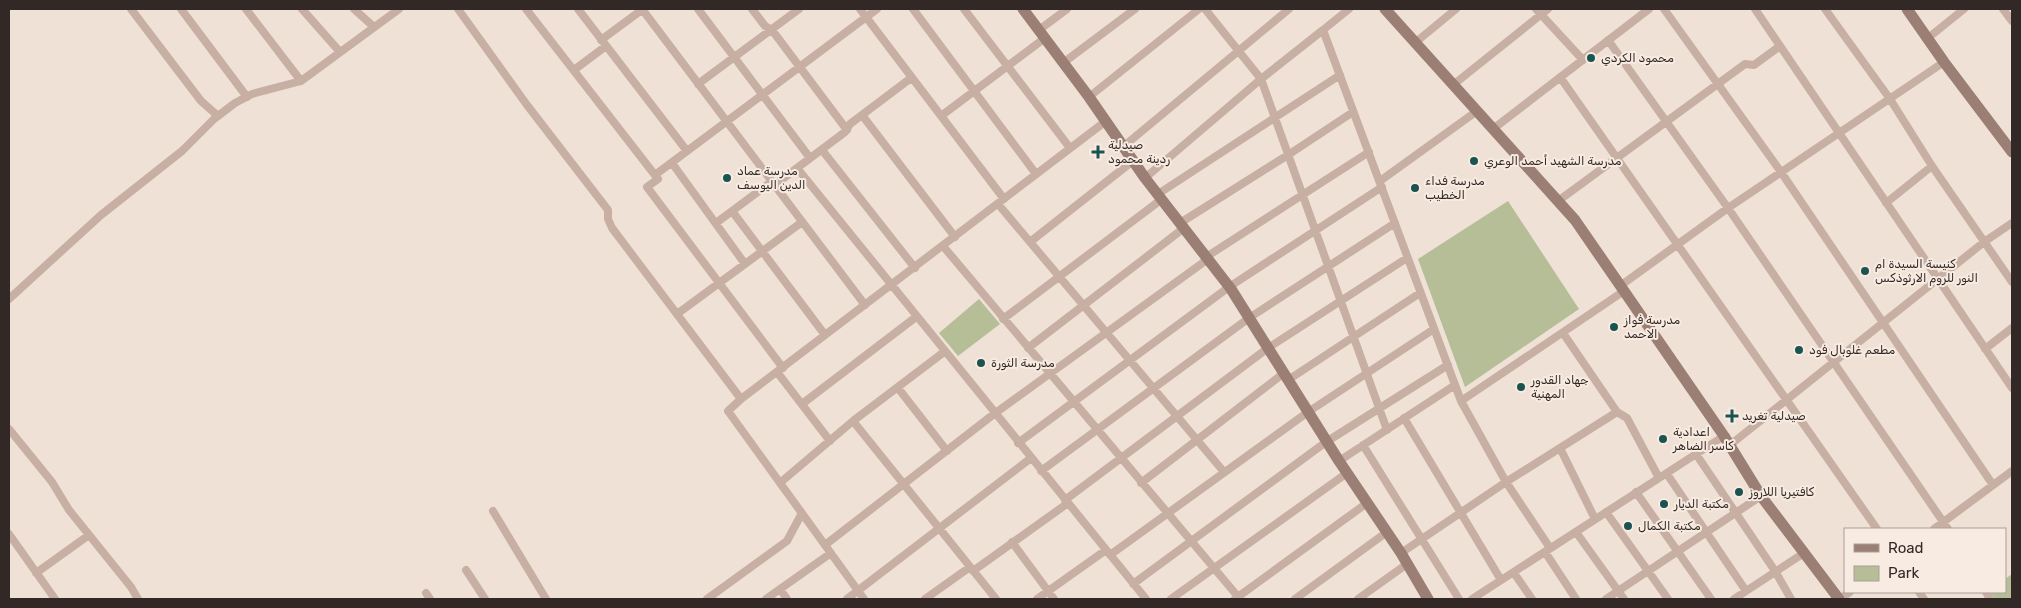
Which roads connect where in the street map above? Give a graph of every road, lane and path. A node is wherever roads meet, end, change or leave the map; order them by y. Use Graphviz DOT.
graph roads {
  1 [pos="131,9"];
  2 [pos="181,9"];
  3 [pos="246,9"];
  4 [pos="302,9"];
  5 [pos="354,9"];
  6 [pos="399,9"];
  7 [pos="458,9"];
  8 [pos="526,9"];
  9 [pos="578,9"];
  10 [pos="642,9"];
  11 [pos="698,9"];
  12 [pos="752,9"];
  13 [pos="799,9"];
  14 [pos="860,9"];
  15 [pos="877,9"];
  16 [pos="913,9"];
  17 [pos="964,9"];
  18 [pos="1023,9"];
  19 [pos="1067,9"];
  20 [pos="1135,9"];
  21 [pos="1199,9"];
  22 [pos="1205,9"];
  23 [pos="1289,9"];
  24 [pos="1349,9"];
  25 [pos="1386,9"];
  26 [pos="1456,9"];
  27 [pos="1548,9"];
  28 [pos="1649,9"];
  29 [pos="1664,9"];
  30 [pos="1755,9"];
  31 [pos="1825,9"];
  32 [pos="1907,9"];
  33 [pos="1915,9"];
  34 [pos="1964,9"];
  35 [pos="2003,9"];
  36 [pos="1539,12"];
  37 [pos="866,17"];
  38 [pos="2012,21"];
  39 [pos="374,27"];
  40 [pos="771,30"];
  41 [pos="1323,30"];
  42 [pos="1042,34"];
  43 [pos="1933,34"];
  44 [pos="1608,40"];
  45 [pos="1416,42"];
  46 [pos="604,43"];
  47 [pos="1780,46"];
  48 [pos="1239,50"];
  49 [pos="340,52"];
  50 [pos="734,57"];
  51 [pos="1583,60"];
  52 [pos="1944,62"];
  53 [pos="1064,63"];
  54 [pos="1007,66"];
  55 [pos="800,67"];
  56 [pos="574,70"];
  57 [pos="1340,75"];
  58 [pos="1560,77"];
  59 [pos="911,78"];
  60 [pos="1261,79"];
  61 [pos="301,81"];
  62 [pos="698,84"];
  63 [pos="1454,84"];
  64 [pos="1717,85"];
  65 [pos="974,91"];
  66 [pos="763,95"];
  67 [pos="247,97"];
  68 [pos="1089,97"];
  69 [pos="1890,99"];
  70 [pos="1477,111"];
  71 [pos="1353,112"];
  72 [pos="862,115"];
  73 [pos="218,116"];
  74 [pos="940,116"];
  75 [pos="1274,117"];
  76 [pos="1106,121"];
  77 [pos="727,122"];
  78 [pos="1666,122"];
  79 [pos="1493,129"];
  80 [pos="847,130"];
  81 [pos="1839,133"];
  82 [pos="2012,141"];
  83 [pos="1124,146"];
  84 [pos="1070,148"];
  85 [pos="822,150"];
  86 [pos="687,151"];
  87 [pos="1369,152"];
  88 [pos="2012,152"];
  89 [pos="1288,155"];
  90 [pos="810,158"];
  91 [pos="1617,158"];
  92 [pos="1134,160"];
  93 [pos="672,163"];
  94 [pos="1932,166"];
  95 [pos="796,168"];
  96 [pos="1781,172"];
  97 [pos="1036,174"];
  98 [pos="655,175"];
  99 [pos="1145,178"];
  100 [pos="772,184"];
  101 [pos="1381,184"];
  102 [pos="1160,196"];
  103 [pos="1303,196"];
  104 [pos="1558,201"];
  105 [pos="1001,202"];
  106 [pos="1886,202"];
  107 [pos="1728,208"];
  108 [pos="732,211"];
  109 [pos="802,222"];
  110 [pos="716,223"];
  111 [pos="1395,223"];
  112 [pos="2012,223"];
  113 [pos="1182,225"];
  114 [pos="1315,231"];
  115 [pos="955,237"];
  116 [pos="1030,242"];
  117 [pos="1984,242"];
  118 [pos="1679,245"];
  119 [pos="943,246"];
  120 [pos="762,251"];
  121 [pos="1207,258"];
  122 [pos="1407,258"];
  123 [pos="745,264"];
  124 [pos="1328,266"];
  125 [pos="915,268"];
  126 [pos="1059,276"];
  127 [pos="1938,279"];
  128 [pos="2012,282"];
  129 [pos="719,283"];
  130 [pos="891,286"];
  131 [pos="1229,287"];
  132 [pos="1622,289"];
  133 [pos="1420,293"];
  134 [pos="10,296"];
  135 [pos="1341,301"];
  136 [pos="865,305"];
  137 [pos="1083,306"];
  138 [pos="677,314"];
  139 [pos="916,317"];
  140 [pos="1249,318"];
  141 [pos="1003,319"];
  142 [pos="1882,323"];
  143 [pos="2012,328"];
  144 [pos="1434,330"];
  145 [pos="1106,333"];
  146 [pos="1563,333"];
  147 [pos="825,336"];
  148 [pos="1354,337"];
  149 [pos="1028,348"];
  150 [pos="1268,348"];
  151 [pos="1985,348"];
  152 [pos="944,352"];
  153 [pos="1130,360"];
  154 [pos="1834,362"];
  155 [pos="1448,365"];
  156 [pos="780,370"];
  157 [pos="1050,374"];
  158 [pos="1367,374"];
  159 [pos="1286,376"];
  160 [pos="1455,384"];
  161 [pos="898,388"];
  162 [pos="1153,388"];
  163 [pos="2012,388"];
  164 [pos="741,399"];
  165 [pos="1786,400"];
  166 [pos="1462,401"];
  167 [pos="1073,402"];
  168 [pos="802,404"];
  169 [pos="1380,409"];
  170 [pos="1308,412"];
  171 [pos="1617,412"];
  172 [pos="994,414"];
  173 [pos="1177,417"];
  174 [pos="1404,418"];
  175 [pos="853,422"];
  176 [pos="9,429"];
  177 [pos="1097,430"];
  178 [pos="1387,430"];
  179 [pos="1197,440"];
  180 [pos="1727,440"];
  181 [pos="830,441"];
  182 [pos="1326,442"];
  183 [pos="1018,443"];
  184 [pos="1364,445"];
  185 [pos="1560,448"];
  186 [pos="947,451"];
  187 [pos="1696,454"];
  188 [pos="1031,458"];
  189 [pos="1121,458"];
  190 [pos="1338,461"];
  191 [pos="1042,471"];
  192 [pos="2012,471"];
  193 [pos="1224,472"];
  194 [pos="1347,473"];
  195 [pos="1667,474"];
  196 [pos="1659,478"];
  197 [pos="781,482"];
  198 [pos="1506,482"];
  199 [pos="1141,483"];
  200 [pos="904,484"];
  201 [pos="1993,485"];
  202 [pos="1636,492"];
  203 [pos="1761,496"];
  204 [pos="1066,502"];
  205 [pos="1367,503"];
  206 [pos="493,511"];
  207 [pos="1461,512"];
  208 [pos="1606,512"];
  209 [pos="802,513"];
  210 [pos="1167,513"];
  211 [pos="1736,513"];
  212 [pos="1595,519"];
  213 [pos="1946,526"];
  214 [pos="1876,528"];
  215 [pos="940,530"];
  216 [pos="1386,532"];
  217 [pos="1576,532"];
  218 [pos="1707,532"];
  219 [pos="9,534"];
  220 [pos="89,535"];
  221 [pos="1422,540"];
  222 [pos="1191,541"];
  223 [pos="1012,542"];
  224 [pos="825,545"];
  225 [pos="1547,550"];
  226 [pos="1678,552"];
  227 [pos="1804,552"];
  228 [pos="831,553"];
  229 [pos="1108,553"];
  230 [pos="1401,553"];
  231 [pos="1407,564"];
  232 [pos="1214,568"];
  233 [pos="971,569"];
  234 [pos="466,570"];
  235 [pos="1648,570"];
  236 [pos="1775,571"];
  237 [pos="36,573"];
  238 [pos="1514,573"];
  239 [pos="1502,580"];
  240 [pos="1133,584"];
  241 [pos="780,589"];
  242 [pos="1048,591"];
  243 [pos="1618,591"];
  244 [pos="1746,591"];
  245 [pos="858,592"];
  246 [pos="1483,596"];
  247 [pos="1423,597"];
  248 [pos="1143,598"];
  249 [pos="1237,598"];
  250 [pos="55,599"];
  251 [pos="138,599"];
  252 [pos="484,599"];
  253 [pos="546,599"];
  254 [pos="707,599"];
  255 [pos="766,599"];
  256 [pos="787,599"];
  257 [pos="847,599"];
  258 [pos="864,599"];
  259 [pos="925,599"];
  260 [pos="996,599"];
  261 [pos="1037,599"];
  262 [pos="1054,599"];
  263 [pos="1171,599"];
  264 [pos="1295,599"];
  265 [pos="1358,599"];
  266 [pos="1459,599"];
  267 [pos="1472,599"];
  268 [pos="1532,599"];
  269 [pos="1576,599"];
  270 [pos="1606,599"];
  271 [pos="1624,599"];
  272 [pos="1668,599"];
  273 [pos="1711,599"];
  274 [pos="1734,599"];
  275 [pos="1791,599"];
  276 [pos="1839,599"];
  1 -- 73 [label="street"];
  2 -- 67 [label="street"];
  3 -- 61 [label="street"];
  4 -- 49 [label="street"];
  5 -- 39 [label="street"];
  6 -- 39 [label="street"];
  7 -- 138 [label="street"];
  8 -- 56 [label="street"];
  9 -- 46 [label="street"];
  10 -- 46 [label="street"];
  10 -- 62 [label="street"];
  11 -- 50 [label="street"];
  12 -- 40 [label="street"];
  13 -- 40 [label="street"];
  14 -- 37 [label="street"];
  15 -- 37 [label="street"];
  16 -- 65 [label="street"];
  17 -- 54 [label="street"];
  18 -- 42 [label="street"];
  19 -- 42 [label="street"];
  20 -- 53 [label="street"];
  21 -- 68 [label="street"];
  22 -- 48 [label="street"];
  23 -- 48 [label="street"];
  24 -- 41 [label="street"];
  25 -- 45 [label="street"];
  26 -- 45 [label="street"];
  27 -- 36 [label="street"];
  28 -- 44 [label="street"];
  29 -- 64 [label="street"];
  30 -- 47 [label="street"];
  31 -- 69 [label="street"];
  32 -- 52 [label="street"];
  33 -- 43 [label="street"];
  34 -- 43 [label="street"];
  35 -- 38 [label="street"];
  36 -- 51 [label="street"];
  36 -- 63 [label="street"];
  37 -- 55 [label="street"];
  37 -- 59 [label="street"];
  39 -- 49 [label="street"];
  40 -- 50 [label="street"];
  40 -- 55 [label="street"];
  41 -- 57 [label="street"];
  41 -- 60 [label="street"];
  42 -- 53 [label="street"];
  42 -- 54 [label="street"];
  43 -- 82 [label="street"];
  44 -- 51 [label="street"];
  44 -- 78 [label="street"];
  45 -- 63 [label="street"];
  46 -- 56 [label="street"];
  46 -- 86 [label="street"];
  47 -- 64 [label="street"];
  47 -- 81 [label="street"];
  48 -- 60 [label="street"];
  48 -- 83 [label="street"];
  49 -- 61 [label="street"];
  50 -- 62 [label="street"];
  50 -- 66 [label="street"];
  51 -- 58 [label="street"];
  52 -- 69 [label="street"];
  52 -- 88 [label="street"];
  53 -- 68 [label="street"];
  54 -- 65 [label="street"];
  54 -- 84 [label="street"];
  55 -- 66 [label="street"];
  55 -- 80 [label="street"];
  56 -- 98 [label="street"];
  57 -- 71 [label="street"];
  57 -- 75 [label="street"];
  58 -- 79 [label="street"];
  58 -- 91 [label="street"];
  59 -- 72 [label="street"];
  59 -- 74 [label="street"];
  60 -- 75 [label="street"];
  60 -- 99 [label="street"];
  61 -- 67 [label="street"];
  62 -- 77 [label="street"];
  63 -- 70 [label="street"];
  64 -- 78 [label="street"];
  64 -- 96 [label="street"];
  65 -- 74 [label="street"];
  65 -- 97 [label="street"];
  66 -- 77 [label="street"];
  66 -- 90 [label="street"];
  67 -- 73 [label="street"];
  68 -- 76 [label="street"];
  69 -- 81 [label="street"];
  69 -- 94 [label="street"];
  70 -- 79 [label="street"];
  70 -- 101 [label="street"];
  71 -- 87 [label="street"];
  71 -- 89 [label="street"];
  72 -- 80 [label="street"];
  72 -- 115 [label="street"];
  73 -- 134 [label="street"];
  74 -- 105 [label="street"];
  75 -- 89 [label="street"];
  75 -- 102 [label="street"];
  76 -- 83 [label="street"];
  76 -- 84 [label="street"];
  77 -- 86 [label="street"];
  77 -- 100 [label="street"];
  78 -- 91 [label="street"];
  78 -- 107 [label="street"];
  79 -- 104 [label="street"];
  80 -- 85 [label="street"];
  81 -- 96 [label="street"];
  81 -- 106 [label="street"];
  83 -- 92 [label="street"];
  84 -- 97 [label="street"];
  85 -- 90 [label="street"];
  85 -- 125 [label="street"];
  86 -- 93 [label="street"];
  87 -- 101 [label="street"];
  87 -- 103 [label="street"];
  89 -- 103 [label="street"];
  89 -- 113 [label="street"];
  90 -- 95 [label="street"];
  91 -- 104 [label="street"];
  91 -- 118 [label="street"];
  92 -- 99 [label="street"];
  92 -- 116 [label="street"];
  93 -- 98 [label="street"];
  93 -- 110 [label="street"];
  94 -- 106 [label="street"];
  94 -- 117 [label="street"];
  95 -- 100 [label="street"];
  95 -- 130 [label="street"];
  96 -- 107 [label="street"];
  96 -- 142 [label="street"];
  97 -- 105 [label="street"];
  98 -- 129 [label="street"];
  99 -- 102 [label="street"];
  100 -- 108 [label="street"];
  100 -- 109 [label="street"];
  101 -- 111 [label="street"];
  101 -- 114 [label="street"];
  102 -- 113 [label="street"];
  102 -- 126 [label="street"];
  103 -- 114 [label="street"];
  103 -- 121 [label="street"];
  104 -- 132 [label="street"];
  105 -- 115 [label="street"];
  105 -- 116 [label="street"];
  106 -- 127 [label="street"];
  107 -- 118 [label="street"];
  107 -- 154 [label="street"];
  108 -- 110 [label="street"];
  108 -- 120 [label="street"];
  109 -- 120 [label="street"];
  109 -- 136 [label="street"];
  110 -- 123 [label="street"];
  111 -- 122 [label="street"];
  111 -- 124 [label="street"];
  112 -- 117 [label="street"];
  113 -- 121 [label="street"];
  113 -- 137 [label="street"];
  114 -- 124 [label="street"];
  114 -- 131 [label="street"];
  115 -- 119 [label="street"];
  116 -- 126 [label="street"];
  117 -- 127 [label="street"];
  117 -- 128 [label="street"];
  118 -- 132 [label="street"];
  118 -- 165 [label="street"];
  119 -- 125 [label="street"];
  119 -- 141 [label="street"];
  120 -- 123 [label="street"];
  120 -- 147 [label="street"];
  121 -- 131 [label="street"];
  121 -- 145 [label="street"];
  122 -- 133 [label="street"];
  122 -- 135 [label="street"];
  123 -- 129 [label="street"];
  124 -- 135 [label="street"];
  124 -- 140 [label="street"];
  125 -- 130 [label="street"];
  126 -- 137 [label="street"];
  126 -- 141 [label="street"];
  127 -- 142 [label="street"];
  127 -- 151 [label="street"];
  129 -- 138 [label="street"];
  129 -- 156 [label="street"];
  130 -- 136 [label="street"];
  130 -- 139 [label="street"];
  131 -- 140 [label="street"];
  131 -- 153 [label="street"];
  132 -- 146 [label="street"];
  132 -- 180 [label="street"];
  133 -- 144 [label="street"];
  133 -- 148 [label="street"];
  135 -- 148 [label="street"];
  135 -- 150 [label="street"];
  136 -- 147 [label="street"];
  137 -- 145 [label="street"];
  137 -- 149 [label="street"];
  138 -- 164 [label="street"];
  139 -- 152 [label="street"];
  139 -- 168 [label="street"];
  140 -- 150 [label="street"];
  140 -- 162 [label="street"];
  141 -- 149 [label="street"];
  142 -- 154 [label="street"];
  142 -- 201 [label="street"];
  143 -- 151 [label="street"];
  144 -- 155 [label="street"];
  144 -- 158 [label="street"];
  145 -- 153 [label="street"];
  145 -- 157 [label="street"];
  146 -- 166 [label="street"];
  146 -- 171 [label="street"];
  147 -- 156 [label="street"];
  148 -- 158 [label="street"];
  148 -- 159 [label="street"];
  149 -- 157 [label="street"];
  150 -- 159 [label="street"];
  150 -- 173 [label="street"];
  151 -- 163 [label="street"];
  152 -- 161 [label="street"];
  152 -- 172 [label="street"];
  153 -- 162 [label="street"];
  153 -- 167 [label="street"];
  154 -- 165 [label="street"];
  154 -- 213 [label="street"];
  155 -- 160 [label="street"];
  155 -- 169 [label="street"];
  156 -- 164 [label="street"];
  156 -- 168 [label="street"];
  157 -- 167 [label="street"];
  157 -- 172 [label="street"];
  158 -- 169 [label="street"];
  158 -- 170 [label="street"];
  159 -- 170 [label="street"];
  159 -- 179 [label="street"];
  160 -- 166 [label="street"];
  160 -- 174 [label="street"];
  161 -- 175 [label="street"];
  161 -- 186 [label="street"];
  162 -- 173 [label="street"];
  162 -- 177 [label="street"];
  164 -- 197 [label="street"];
  165 -- 180 [label="street"];
  165 -- 214 [label="street"];
  166 -- 198 [label="street"];
  167 -- 177 [label="street"];
  167 -- 183 [label="street"];
  168 -- 181 [label="street"];
  169 -- 178 [label="street"];
  169 -- 182 [label="street"];
  170 -- 182 [label="street"];
  170 -- 193 [label="street"];
  171 -- 185 [label="street"];
  171 -- 196 [label="street"];
  172 -- 183 [label="street"];
  172 -- 186 [label="street"];
  173 -- 179 [label="street"];
  173 -- 189 [label="street"];
  174 -- 178 [label="street"];
  174 -- 207 [label="street"];
  175 -- 181 [label="street"];
  175 -- 200 [label="street"];
  176 -- 220 [label="street"];
  177 -- 189 [label="street"];
  177 -- 191 [label="street"];
  178 -- 184 [label="street"];
  179 -- 193 [label="street"];
  179 -- 199 [label="street"];
  180 -- 187 [label="street"];
  180 -- 203 [label="street"];
  181 -- 197 [label="street"];
  182 -- 190 [label="street"];
  182 -- 222 [label="street"];
  183 -- 188 [label="street"];
  184 -- 190 [label="street"];
  184 -- 221 [label="street"];
  185 -- 198 [label="street"];
  185 -- 212 [label="street"];
  186 -- 200 [label="street"];
  187 -- 195 [label="street"];
  187 -- 211 [label="street"];
  188 -- 191 [label="street"];
  188 -- 215 [label="street"];
  189 -- 199 [label="street"];
  189 -- 204 [label="street"];
  190 -- 194 [label="street"];
  191 -- 204 [label="street"];
  192 -- 201 [label="street"];
  193 -- 210 [label="street"];
  194 -- 205 [label="street"];
  194 -- 232 [label="street"];
  195 -- 196 [label="street"];
  195 -- 218 [label="street"];
  196 -- 202 [label="street"];
  197 -- 209 [label="street"];
  198 -- 207 [label="street"];
  198 -- 225 [label="street"];
  199 -- 210 [label="street"];
  200 -- 215 [label="street"];
  200 -- 224 [label="street"];
  201 -- 213 [label="street"];
  202 -- 208 [label="street"];
  202 -- 226 [label="street"];
  203 -- 211 [label="street"];
  203 -- 227 [label="street"];
  204 -- 223 [label="street"];
  204 -- 229 [label="street"];
  205 -- 216 [label="street"];
  205 -- 249 [label="street"];
  206 -- 253 [label="street"];
  207 -- 221 [label="street"];
  207 -- 239 [label="street"];
  208 -- 212 [label="street"];
  208 -- 235 [label="street"];
  209 -- 224 [label="street"];
  209 -- 254 [label="street"];
  210 -- 222 [label="street"];
  210 -- 229 [label="street"];
  211 -- 218 [label="street"];
  211 -- 236 [label="street"];
  212 -- 217 [label="street"];
  215 -- 233 [label="street"];
  215 -- 245 [label="street"];
  216 -- 230 [label="street"];
  216 -- 264 [label="street"];
  217 -- 225 [label="street"];
  217 -- 243 [label="street"];
  218 -- 226 [label="street"];
  218 -- 244 [label="street"];
  219 -- 237 [label="street"];
  220 -- 237 [label="street"];
  220 -- 251 [label="street"];
  221 -- 230 [label="street"];
  221 -- 266 [label="street"];
  222 -- 232 [label="street"];
  222 -- 240 [label="street"];
  223 -- 233 [label="street"];
  223 -- 242 [label="street"];
  224 -- 228 [label="street"];
  225 -- 238 [label="street"];
  225 -- 269 [label="street"];
  226 -- 235 [label="street"];
  226 -- 273 [label="street"];
  227 -- 236 [label="street"];
  227 -- 276 [label="street"];
  228 -- 241 [label="street"];
  228 -- 245 [label="street"];
  229 -- 240 [label="street"];
  229 -- 242 [label="street"];
  230 -- 231 [label="street"];
  231 -- 247 [label="street"];
  231 -- 265 [label="street"];
  232 -- 249 [label="street"];
  232 -- 263 [label="street"];
  233 -- 259 [label="street"];
  233 -- 260 [label="street"];
  234 -- 252 [label="street"];
  235 -- 243 [label="street"];
  235 -- 272 [label="street"];
  236 -- 244 [label="street"];
  236 -- 275 [label="street"];
  237 -- 250 [label="street"];
  238 -- 239 [label="street"];
  238 -- 268 [label="street"];
  239 -- 246 [label="street"];
  240 -- 248 [label="street"];
  241 -- 255 [label="street"];
  241 -- 256 [label="street"];
  242 -- 261 [label="street"];
  242 -- 262 [label="street"];
  243 -- 270 [label="street"];
  243 -- 271 [label="street"];
  244 -- 274 [label="street"];
  245 -- 257 [label="street"];
  245 -- 258 [label="street"];
  246 -- 267 [label="street"];
}
